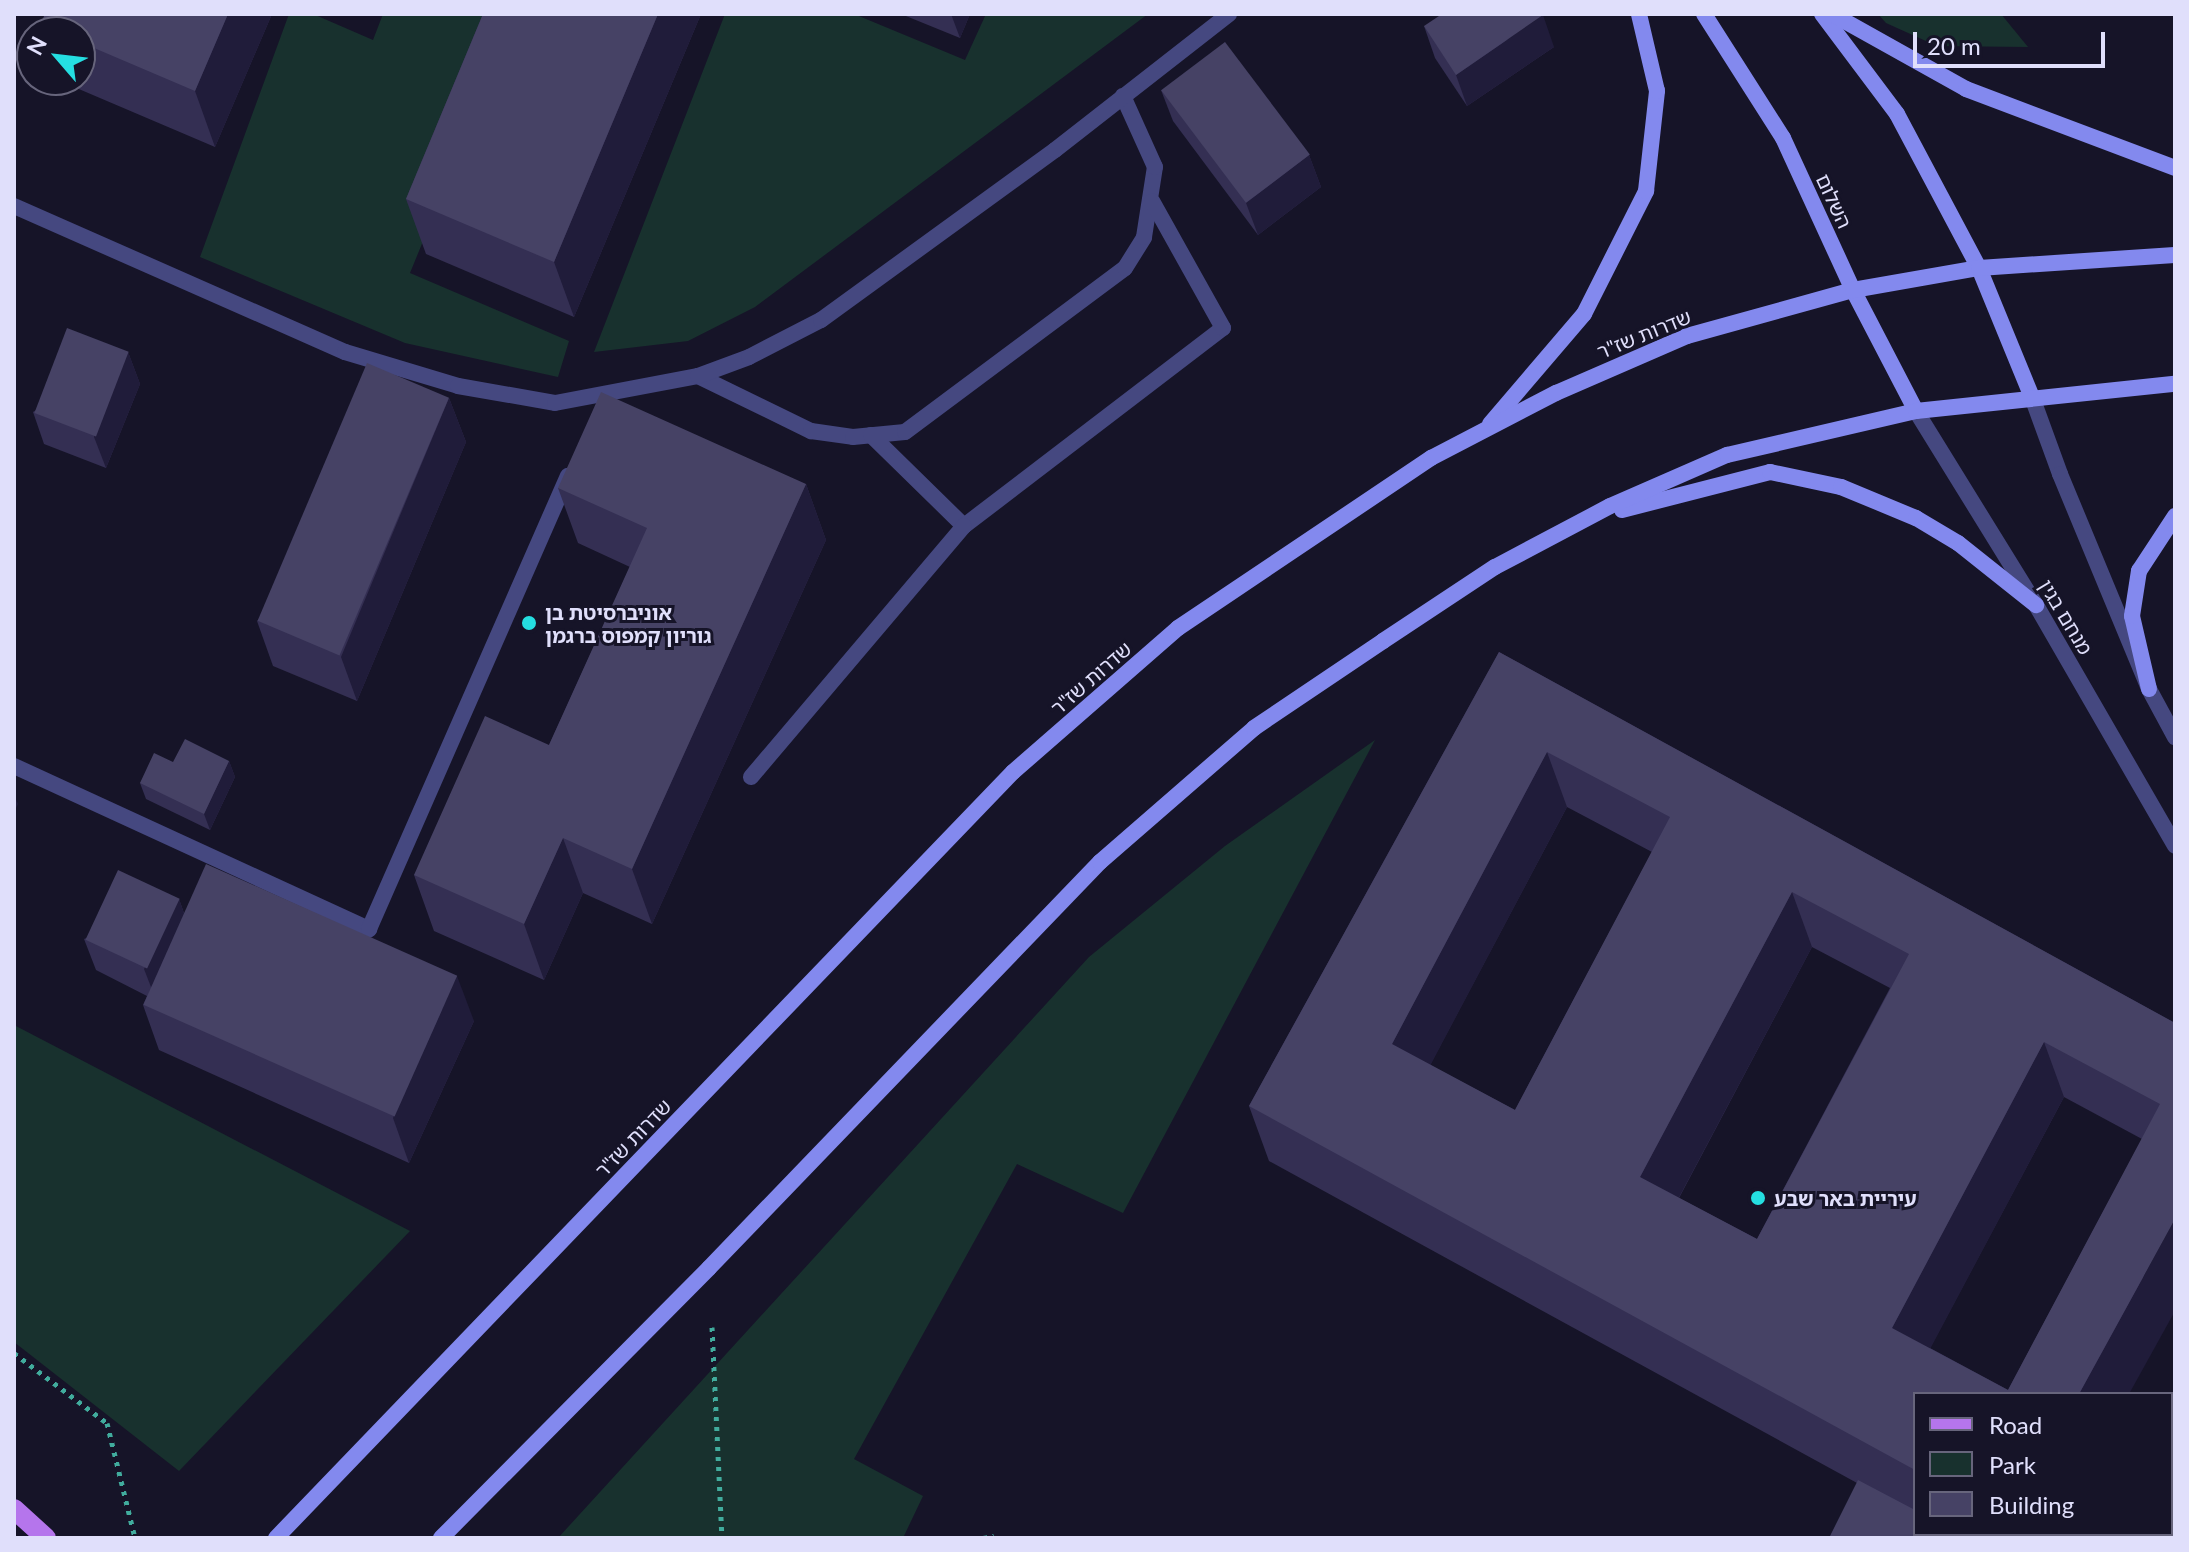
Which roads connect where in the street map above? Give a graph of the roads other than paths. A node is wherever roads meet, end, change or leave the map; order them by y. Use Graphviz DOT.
graph roads {
  1 [pos="1229,14"];
  2 [pos="1639,14"];
  3 [pos="1704,14"];
  4 [pos="1822,14"];
  5 [pos="1832,14"];
  6 [pos="1123,96"];
  7 [pos="2175,168"];
  8 [pos="1152,201"];
  9 [pos="14,206"];
  10 [pos="2175,255"];
  11 [pos="1979,268"];
  12 [pos="1853,290"];
  13 [pos="698,376"];
  14 [pos="2175,384"];
  15 [pos="2032,397"];
  16 [pos="1916,411"];
  17 [pos="1484,432"];
  18 [pos="871,435"];
  19 [pos="572,466"];
  20 [pos="2175,516"];
  21 [pos="1585,519"];
  22 [pos="964,526"];
  23 [pos="2036,605"];
  24 [pos="2149,689"];
  25 [pos="2175,737"];
  26 [pos="14,766"];
  27 [pos="751,777"];
  28 [pos="2175,846"];
  29 [pos="14,1509"];
  30 [pos="46,1538"];
  31 [pos="276,1538"];
  32 [pos="441,1538"];
  1 -- 6 [label="street"];
  2 -- 17 [label="main road"];
  3 -- 12 [label="main road, השלום"];
  4 -- 11 [label="main road"];
  5 -- 7 [label="main road"];
  6 -- 8 [label="street"];
  6 -- 13 [label="street"];
  8 -- 18 [label="street"];
  8 -- 22 [label="street"];
  9 -- 13 [label="street"];
  10 -- 11 [label="main road, שדרות שז\"ר"];
  11 -- 12 [label="main road, שדרות שז\"ר"];
  11 -- 15 [label="main road"];
  12 -- 16 [label="main road, השלום"];
  12 -- 17 [label="main road, שדרות שז\"ר"];
  13 -- 18 [label="street"];
  14 -- 15 [label="main road"];
  15 -- 16 [label="main road"];
  15 -- 24 [label="street"];
  16 -- 21 [label="main road"];
  16 -- 23 [label="street, מנחם בגין"];
  17 -- 31 [label="main road, שדרות שז\"ר"];
  18 -- 22 [label="street"];
  19 -- 26 [label="street"];
  20 -- 24 [label="main road"];
  21 -- 23 [label="main road"];
  21 -- 32 [label="main road"];
  22 -- 27 [label="street"];
  23 -- 28 [label="street, מנחם בגין"];
  24 -- 25 [label="street"];
  29 -- 30 [label="main road"];
}
